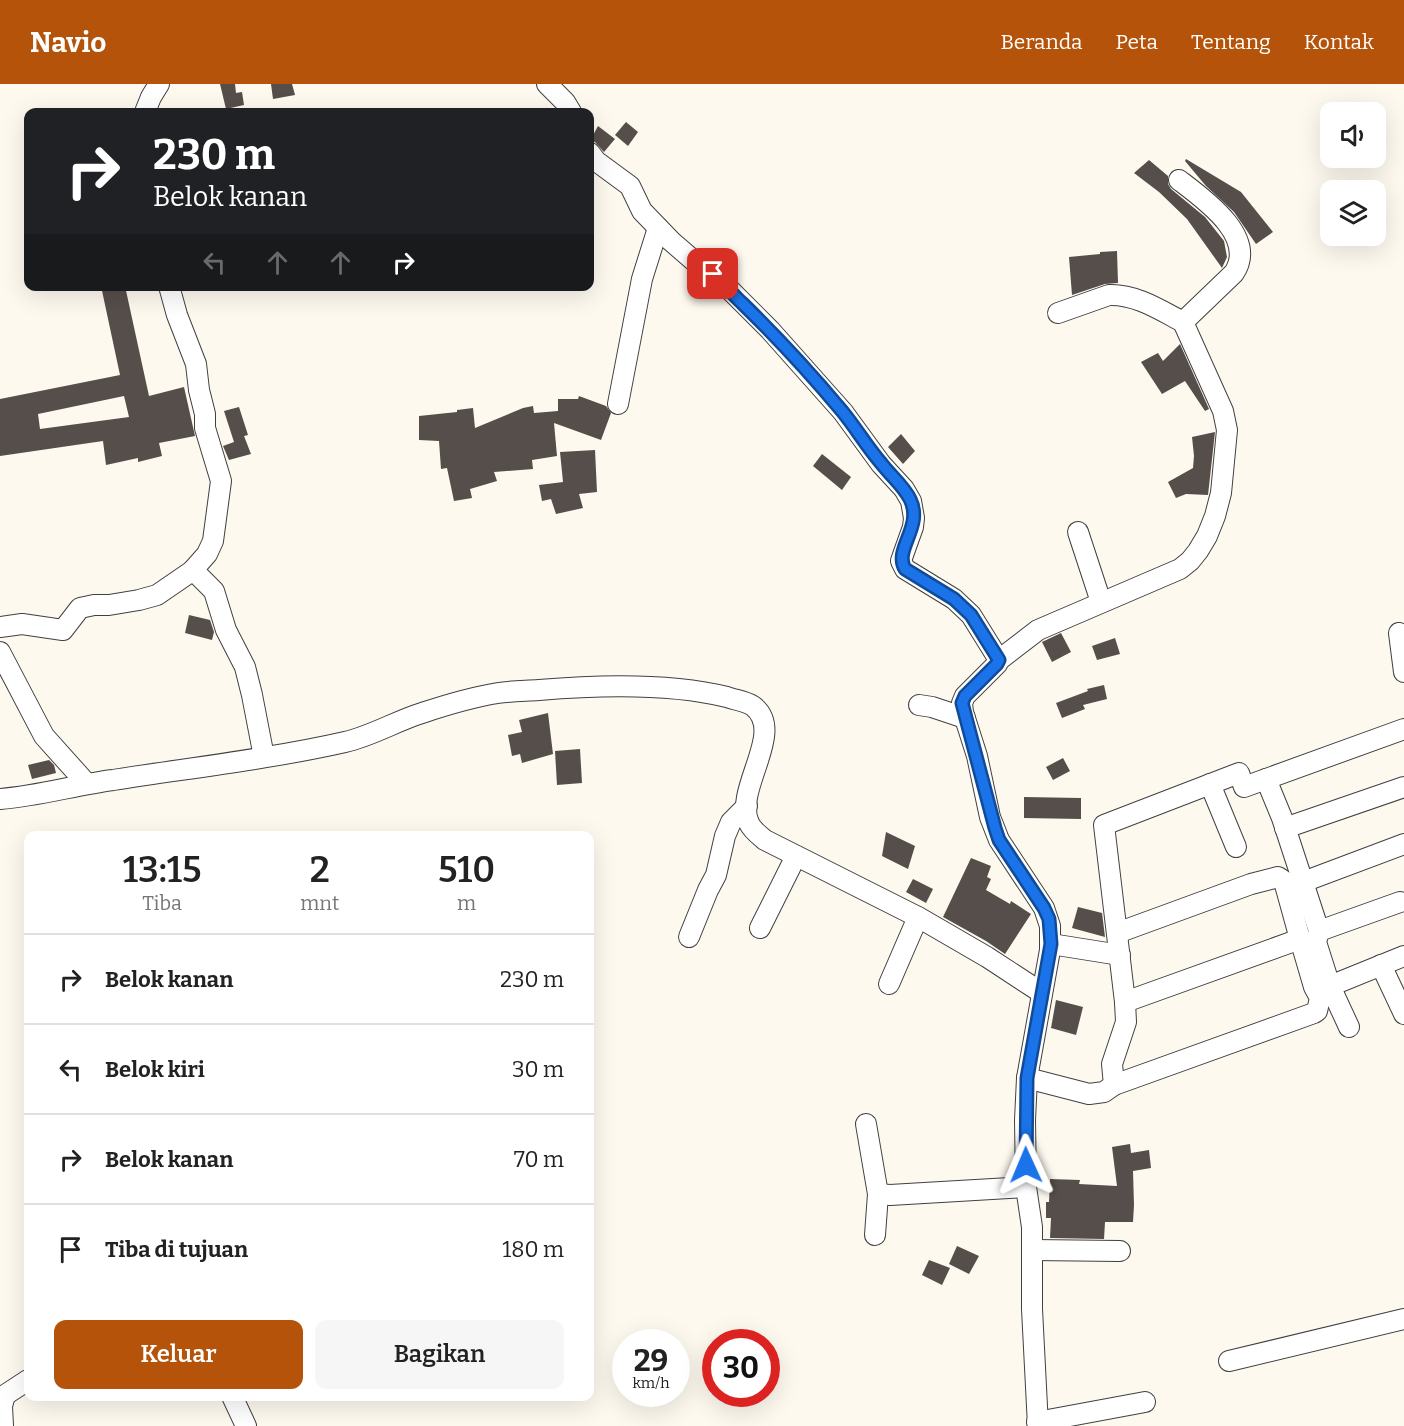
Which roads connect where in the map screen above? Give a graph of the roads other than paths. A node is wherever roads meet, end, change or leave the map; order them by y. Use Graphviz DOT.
graph roads {
  1 [pos="159,84"];
  2 [pos="547,84"];
  3 [pos="146,108"];
  4 [pos="569,108"];
  5 [pos="594,158"];
  6 [pos="1179,180"];
  7 [pos="658,228"];
  8 [pos="170,291"];
  9 [pos="1058,313"];
  10 [pos="1183,322"];
  11 [pos="618,404"];
  12 [pos="1078,532"];
  13 [pos="193,570"];
  14 [pos="1101,603"];
  15 [pos="0,627"];
  16 [pos="1399,633"];
  17 [pos="0,652"];
  18 [pos="999,660"];
  19 [pos="1404,672"];
  20 [pos="919,705"];
  21 [pos="964,718"];
  22 [pos="1404,729"];
  23 [pos="264,756"];
  24 [pos="1266,779"];
  25 [pos="87,784"];
  26 [pos="1210,784"];
  27 [pos="1404,787"];
  28 [pos="0,799"];
  29 [pos="747,806"];
  30 [pos="1285,828"];
  31 [pos="1404,844"];
  32 [pos="1236,847"];
  33 [pos="796,856"];
  34 [pos="1303,882"];
  35 [pos="1400,902"];
  36 [pos="918,917"];
  37 [pos="760,928"];
  38 [pos="1319,931"];
  39 [pos="1117,933"];
  40 [pos="688,937"];
  41 [pos="1300,939"];
  42 [pos="1051,944"];
  43 [pos="1120,955"];
  44 [pos="1404,956"];
  45 [pos="1381,965"];
  46 [pos="889,984"];
  47 [pos="1330,986"];
  48 [pos="1042,993"];
  49 [pos="1125,1002"];
  50 [pos="1404,1014"];
  51 [pos="1349,1027"];
  52 [pos="1027,1078"];
  53 [pos="1114,1085"];
  54 [pos="866,1124"];
  55 [pos="1026,1187"];
  56 [pos="878,1194"];
  57 [pos="875,1235"];
  58 [pos="1032,1250"];
  59 [pos="1120,1251"];
  60 [pos="1404,1319"];
  61 [pos="1229,1361"];
  62 [pos="24,1383"];
  63 [pos="234,1401"];
  64 [pos="1145,1402"];
  65 [pos="1037,1424"];
  66 [pos="3,1426"];
  67 [pos="246,1426"];
  1 -- 3 [label="street"];
  2 -- 4 [label="street"];
  5 -- 7 [label="street"];
  6 -- 10 [label="street"];
  7 -- 11 [label="street"];
  7 -- 18 [label="street"];
  8 -- 13 [label="street"];
  9 -- 10 [label="street"];
  10 -- 14 [label="street"];
  12 -- 14 [label="street"];
  13 -- 15 [label="street"];
  13 -- 23 [label="street"];
  14 -- 18 [label="street"];
  16 -- 19 [label="street"];
  17 -- 25 [label="street"];
  18 -- 21 [label="street"];
  20 -- 21 [label="street"];
  21 -- 42 [label="street"];
  22 -- 24 [label="street"];
  23 -- 25 [label="street"];
  23 -- 29 [label="street"];
  24 -- 26 [label="street"];
  24 -- 30 [label="street"];
  25 -- 28 [label="street"];
  26 -- 32 [label="street"];
  26 -- 39 [label="street"];
  27 -- 30 [label="street"];
  29 -- 33 [label="street"];
  29 -- 40 [label="street"];
  30 -- 34 [label="street"];
  31 -- 34 [label="street"];
  33 -- 36 [label="street"];
  33 -- 37 [label="street"];
  34 -- 38 [label="street"];
  35 -- 38 [label="street"];
  36 -- 46 [label="street"];
  36 -- 48 [label="street"];
  38 -- 47 [label="street"];
  39 -- 41 [label="street"];
  39 -- 43 [label="street"];
  41 -- 49 [label="street"];
  41 -- 53 [label="street"];
  42 -- 43 [label="street"];
  42 -- 48 [label="street"];
  43 -- 49 [label="street"];
  44 -- 45 [label="street"];
  45 -- 47 [label="street"];
  45 -- 50 [label="street"];
  47 -- 51 [label="street"];
  48 -- 52 [label="street"];
  49 -- 53 [label="street"];
  52 -- 53 [label="street"];
  52 -- 55 [label="street"];
  54 -- 56 [label="street"];
  55 -- 56 [label="street"];
  55 -- 58 [label="street"];
  56 -- 57 [label="street"];
  58 -- 59 [label="street"];
  58 -- 65 [label="street"];
  60 -- 61 [label="street"];
  62 -- 66 [label="street"];
  63 -- 67 [label="street"];
  64 -- 65 [label="street"];
}
